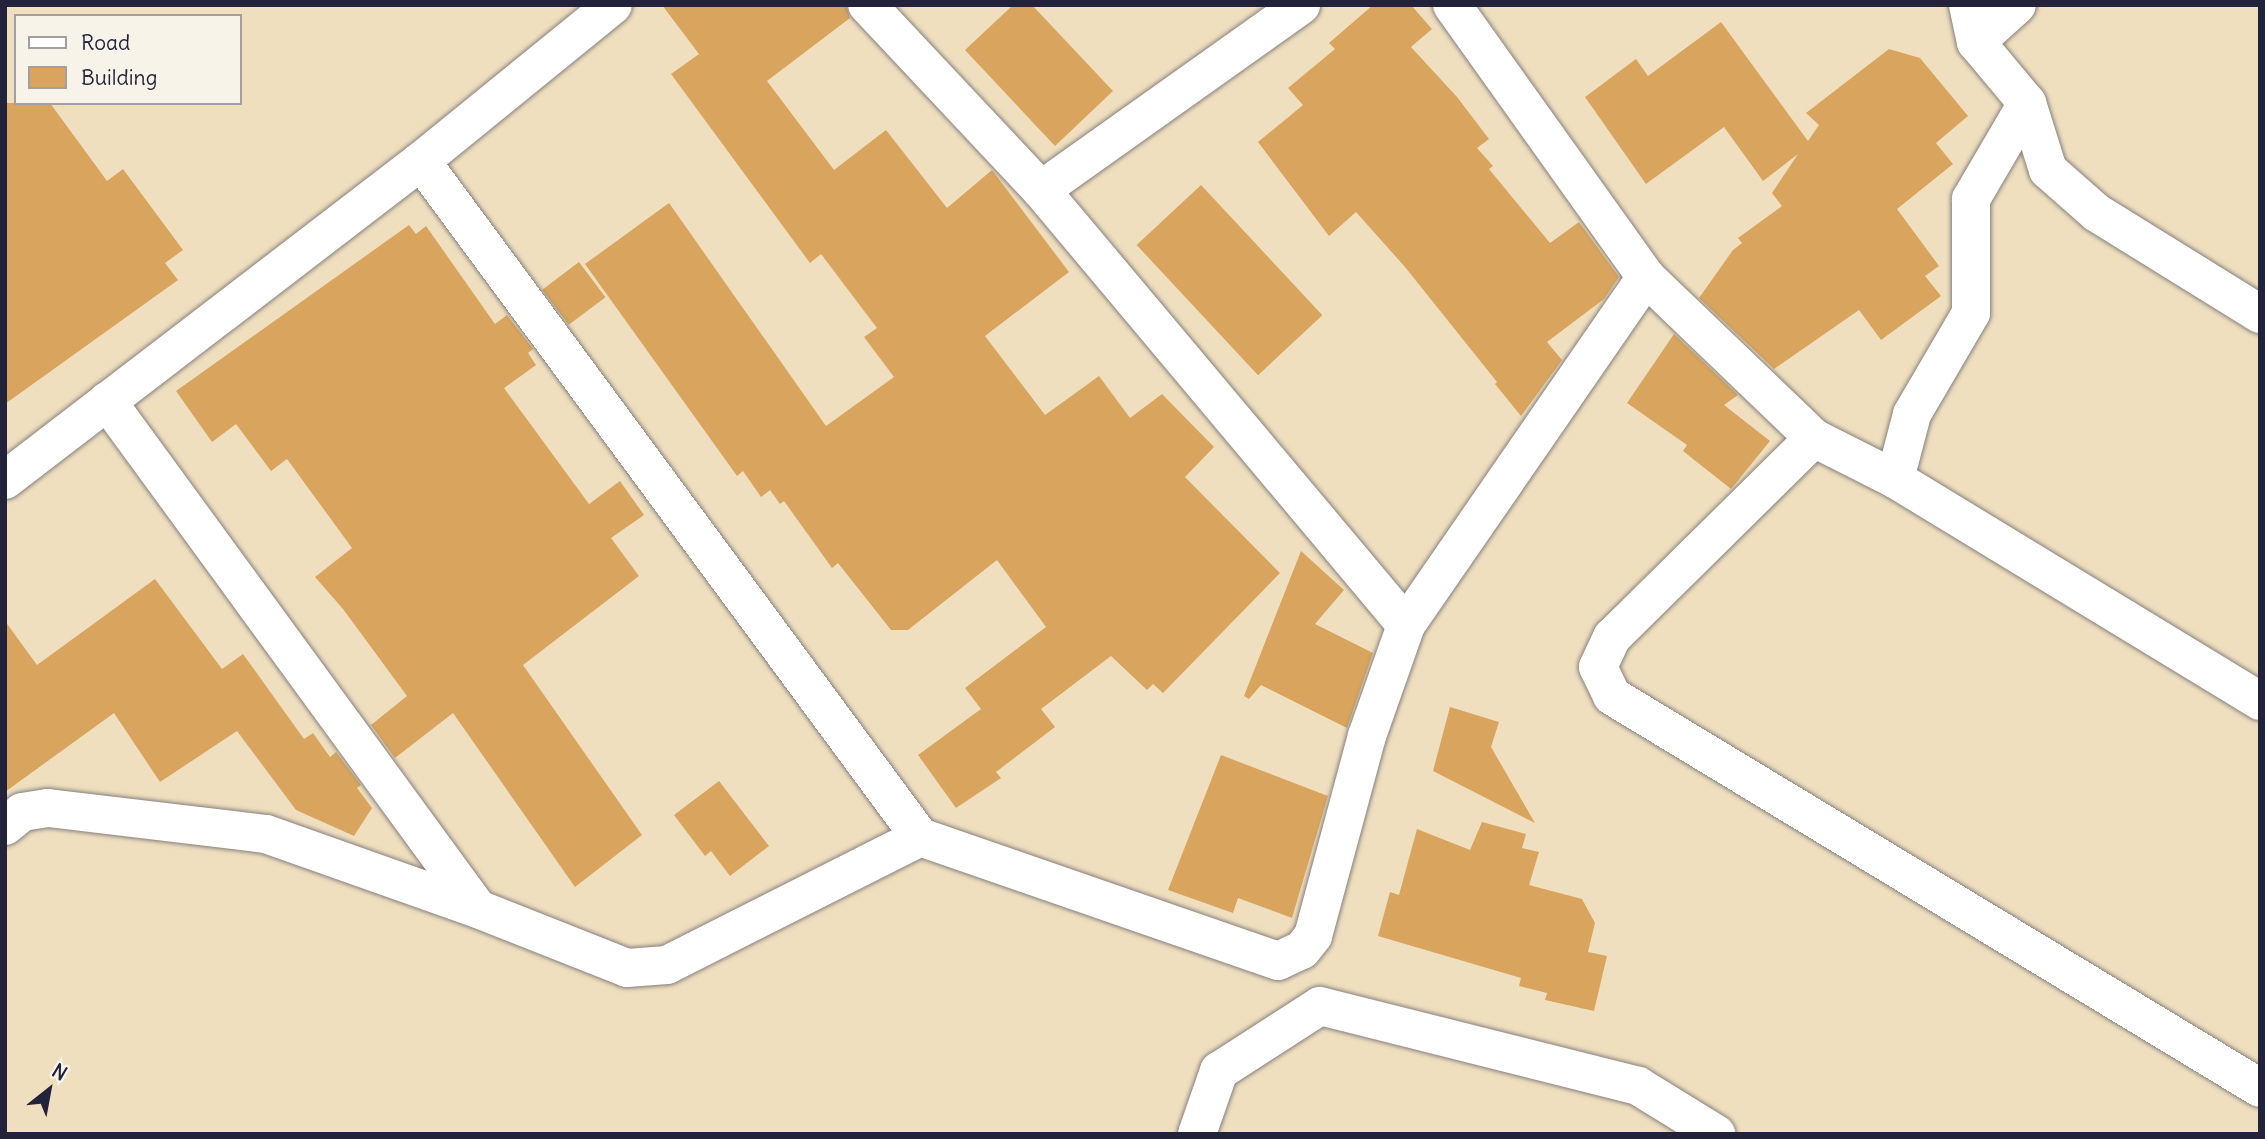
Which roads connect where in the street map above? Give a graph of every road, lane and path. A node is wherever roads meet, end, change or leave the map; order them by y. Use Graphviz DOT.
graph roads {
  1 [pos="613,5"];
  2 [pos="867,5"];
  3 [pos="1301,5"];
  4 [pos="1452,5"];
  5 [pos="1968,5"];
  6 [pos="2017,5"];
  7 [pos="1976,42"];
  8 [pos="2027,103"];
  9 [pos="421,161"];
  10 [pos="1041,190"];
  11 [pos="1646,277"];
  12 [pos="2260,314"];
  13 [pos="107,401"];
  14 [pos="1814,438"];
  15 [pos="1895,479"];
  16 [pos="5,480"];
  17 [pos="1406,625"];
  18 [pos="2260,701"];
  19 [pos="5,826"];
  20 [pos="920,837"];
  21 [pos="478,909"];
  22 [pos="2260,1088"];
  23 [pos="1197,1134"];
  24 [pos="1716,1134"];
  1 -- 9 [label="street"];
  2 -- 10 [label="street"];
  3 -- 10 [label="street"];
  4 -- 11 [label="street"];
  5 -- 7 [label="street"];
  6 -- 7 [label="street"];
  7 -- 8 [label="street"];
  8 -- 12 [label="street"];
  8 -- 15 [label="street"];
  9 -- 13 [label="street"];
  9 -- 20 [label="street"];
  10 -- 17 [label="street"];
  11 -- 14 [label="street"];
  11 -- 17 [label="street"];
  13 -- 16 [label="street"];
  13 -- 21 [label="street"];
  14 -- 15 [label="street"];
  14 -- 22 [label="street"];
  15 -- 18 [label="street"];
  17 -- 20 [label="street"];
  19 -- 21 [label="street"];
  20 -- 21 [label="street"];
  23 -- 24 [label="street"];
}
